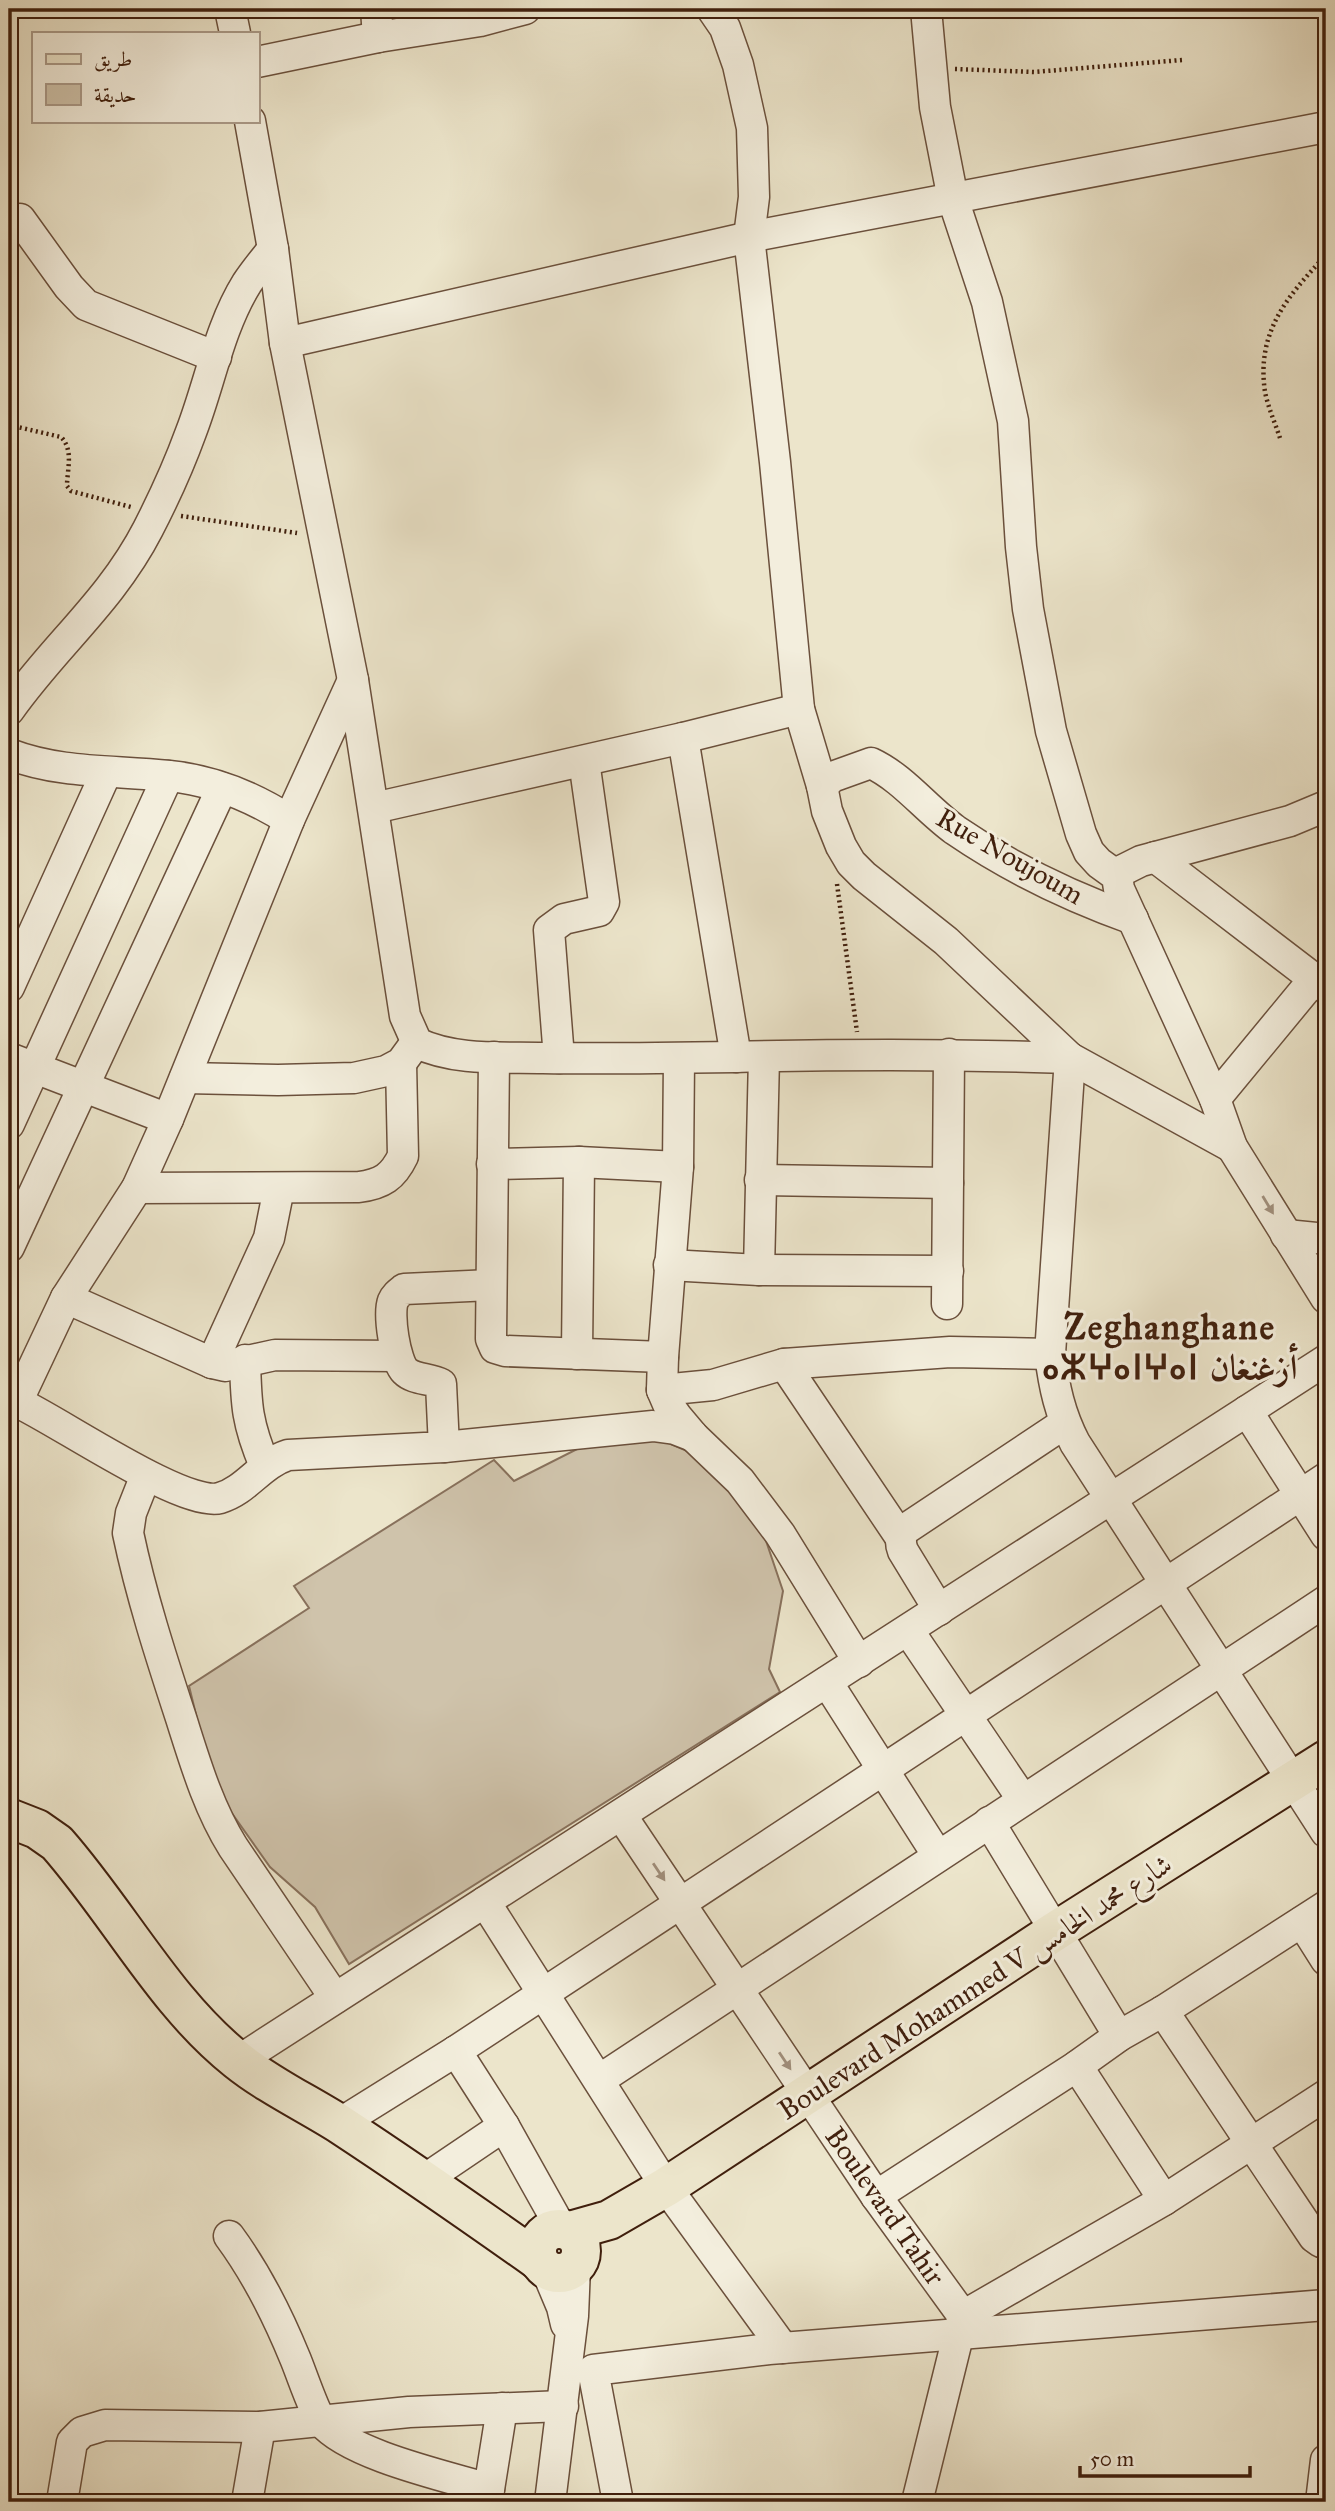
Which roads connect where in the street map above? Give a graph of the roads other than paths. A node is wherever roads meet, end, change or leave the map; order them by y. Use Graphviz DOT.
graph roads {
  1 [pos="230,9"];
  2 [pos="525,9"];
  3 [pos="712,9"];
  4 [pos="926,9"];
  5 [pos="377,23"];
  6 [pos="234,32"];
  7 [pos="259,61"];
  8 [pos="250,122"];
  9 [pos="1326,127"];
  10 [pos="953,199"];
  11 [pos="20,219"];
  12 [pos="749,237"];
  13 [pos="273,249"];
  14 [pos="285,343"];
  15 [pos="216,357"];
  16 [pos="353,680"];
  17 [pos="10,706"];
  18 [pos="799,709"];
  19 [pos="683,738"];
  20 [pos="9,754"];
  21 [pos="584,761"];
  22 [pos="106,773"];
  23 [pos="168,776"];
  24 [pos="822,786"];
  25 [pos="222,788"];
  26 [pos="1326,806"];
  27 [pos="374,808"];
  28 [pos="289,820"];
  29 [pos="1155,857"];
  30 [pos="1117,876"];
  31 [pos="1133,919"];
  32 [pos="1320,984"];
  33 [pos="9,987"];
  34 [pos="409,1053"];
  35 [pos="949,1054"];
  36 [pos="494,1057"];
  37 [pos="750,1057"];
  38 [pos="559,1058"];
  39 [pos="1070,1058"];
  40 [pos="679,1059"];
  41 [pos="22,1064"];
  42 [pos="185,1078"];
  43 [pos="83,1087"];
  44 [pos="1215,1099"];
  45 [pos="168,1119"];
  46 [pos="9,1124"];
  47 [pos="1232,1147"];
  48 [pos="579,1162"];
  49 [pos="492,1164"];
  50 [pos="678,1167"];
  51 [pos="760,1181"];
  52 [pos="948,1183"];
  53 [pos="137,1188"];
  54 [pos="279,1188"];
  55 [pos="1286,1235"];
  56 [pos="1326,1239"];
  57 [pos="9,1247"];
  58 [pos="669,1265"];
  59 [pos="759,1270"];
  60 [pos="948,1271"];
  61 [pos="491,1285"];
  62 [pos="66,1298"];
  63 [pos="1326,1298"];
  64 [pos="947,1304"];
  65 [pos="577,1354"];
  66 [pos="1050,1354"];
  67 [pos="396,1356"];
  68 [pos="663,1357"];
  69 [pos="245,1360"];
  70 [pos="1326,1360"];
  71 [pos="212,1363"];
  72 [pos="784,1364"];
  73 [pos="662,1390"];
  74 [pos="13,1400"];
  75 [pos="1247,1411"];
  76 [pos="1065,1423"];
  77 [pos="693,1436"];
  78 [pos="444,1447"];
  79 [pos="265,1466"];
  80 [pos="146,1475"];
  81 [pos="1326,1478"];
  82 [pos="1301,1495"];
  83 [pos="1111,1499"];
  84 [pos="1326,1535"];
  85 [pos="901,1538"];
  86 [pos="1167,1583"];
  87 [pos="1326,1601"];
  88 [pos="940,1610"];
  89 [pos="908,1630"];
  90 [pos="859,1662"];
  91 [pos="1222,1669"];
  92 [pos="827,1682"];
  93 [pos="967,1715"];
  94 [pos="1326,1760"];
  95 [pos="883,1770"];
  96 [pos="1294,1781"];
  97 [pos="1023,1800"];
  98 [pos="621,1815"];
  99 [pos="9,1818"];
  100 [pos="989,1822"];
  101 [pos="1326,1832"];
  102 [pos="938,1856"];
  103 [pos="485,1902"];
  104 [pos="680,1904"];
  105 [pos="1314,1914"];
  106 [pos="1054,1933"];
  107 [pos="1326,1960"];
  108 [pos="737,1989"];
  109 [pos="543,1993"];
  110 [pos="335,1998"];
  111 [pos="1163,2011"];
  112 [pos="1119,2036"];
  113 [pos="456,2051"];
  114 [pos="238,2061"];
  115 [pos="1077,2066"];
  116 [pos="598,2080"];
  117 [pos="808,2095"];
  118 [pos="1326,2095"];
  119 [pos="339,2124"];
  120 [pos="504,2126"];
  121 [pos="1251,2143"];
  122 [pos="424,2180"];
  123 [pos="666,2187"];
  124 [pos="876,2196"];
  125 [pos="1164,2200"];
  126 [pos="229,2236"];
  127 [pos="1326,2242"];
  128 [pos="560,2248"];
  129 [pos="1326,2305"];
  130 [pos="961,2325"];
  131 [pos="783,2348"];
  132 [pos="579,2370"];
  133 [pos="563,2406"];
  134 [pos="502,2408"];
  135 [pos="321,2421"];
  136 [pos="260,2427"];
  137 [pos="1326,2460"];
  138 [pos="488,2496"];
  139 [pos="62,2502"];
  140 [pos="247,2502"];
  141 [pos="550,2502"];
  142 [pos="618,2502"];
  143 [pos="917,2502"];
  144 [pos="1321,2502"];
  1 -- 6 [label="street"];
  2 -- 5 [label="street"];
  3 -- 12 [label="street"];
  4 -- 10 [label="street"];
  5 -- 7 [label="street"];
  8 -- 13 [label="street"];
  9 -- 10 [label="street"];
  10 -- 12 [label="street"];
  10 -- 30 [label="street"];
  11 -- 15 [label="street"];
  12 -- 14 [label="street"];
  12 -- 18 [label="street"];
  13 -- 14 [label="street"];
  13 -- 15 [label="street"];
  14 -- 16 [label="street"];
  15 -- 17 [label="street"];
  16 -- 27 [label="street"];
  16 -- 28 [label="street"];
  18 -- 19 [label="street"];
  18 -- 24 [label="street"];
  19 -- 21 [label="street"];
  19 -- 37 [label="street"];
  20 -- 22 [label="street"];
  21 -- 27 [label="street"];
  21 -- 38 [label="street"];
  22 -- 23 [label="street"];
  22 -- 33 [label="street"];
  23 -- 25 [label="street"];
  23 -- 41 [label="street"];
  24 -- 31 [label="street, Rue Noujoum"];
  24 -- 39 [label="street"];
  25 -- 28 [label="street"];
  25 -- 43 [label="street"];
  26 -- 29 [label="street"];
  27 -- 34 [label="street"];
  28 -- 42 [label="street"];
  29 -- 30 [label="street"];
  29 -- 32 [label="street"];
  30 -- 31 [label="street"];
  31 -- 44 [label="street"];
  32 -- 44 [label="street"];
  34 -- 36 [label="street"];
  34 -- 42 [label="street"];
  34 -- 54 [label="street"];
  35 -- 37 [label="street"];
  35 -- 39 [label="street"];
  35 -- 52 [label="street"];
  36 -- 38 [label="street"];
  36 -- 49 [label="street"];
  37 -- 40 [label="street"];
  37 -- 51 [label="street"];
  38 -- 40 [label="street"];
  39 -- 47 [label="street"];
  39 -- 66 [label="street"];
  40 -- 50 [label="street"];
  41 -- 43 [label="street"];
  41 -- 46 [label="street"];
  42 -- 45 [label="street"];
  43 -- 45 [label="street"];
  43 -- 57 [label="street"];
  44 -- 47 [label="street"];
  45 -- 53 [label="street"];
  47 -- 55 [label="street, one-way"];
  48 -- 49 [label="street"];
  48 -- 50 [label="street"];
  48 -- 65 [label="street"];
  49 -- 61 [label="street"];
  50 -- 58 [label="street"];
  51 -- 52 [label="street"];
  51 -- 59 [label="street"];
  52 -- 60 [label="street"];
  53 -- 54 [label="street"];
  53 -- 62 [label="street"];
  54 -- 71 [label="street"];
  55 -- 56 [label="street"];
  55 -- 63 [label="street"];
  58 -- 59 [label="street"];
  58 -- 68 [label="street"];
  59 -- 60 [label="street"];
  60 -- 64 [label="street"];
  61 -- 65 [label="street"];
  61 -- 67 [label="street"];
  62 -- 71 [label="street"];
  62 -- 74 [label="street"];
  65 -- 68 [label="street"];
  66 -- 72 [label="street"];
  66 -- 76 [label="street"];
  67 -- 69 [label="street"];
  67 -- 78 [label="street"];
  68 -- 73 [label="street"];
  69 -- 71 [label="street"];
  69 -- 79 [label="street"];
  70 -- 75 [label="street"];
  72 -- 73 [label="street"];
  72 -- 85 [label="street"];
  73 -- 77 [label="street"];
  74 -- 80 [label="street"];
  75 -- 82 [label="street"];
  75 -- 83 [label="street"];
  76 -- 83 [label="street"];
  76 -- 85 [label="street"];
  77 -- 78 [label="street"];
  77 -- 90 [label="street"];
  78 -- 79 [label="street"];
  79 -- 80 [label="street"];
  80 -- 110 [label="street"];
  81 -- 82 [label="street"];
  82 -- 84 [label="street"];
  82 -- 86 [label="street"];
  83 -- 86 [label="street"];
  83 -- 88 [label="street"];
  85 -- 88 [label="street"];
  86 -- 91 [label="street"];
  86 -- 93 [label="street"];
  87 -- 91 [label="street"];
  88 -- 89 [label="street"];
  89 -- 90 [label="street"];
  89 -- 93 [label="street"];
  90 -- 92 [label="street"];
  91 -- 96 [label="street"];
  91 -- 97 [label="street"];
  92 -- 95 [label="street"];
  92 -- 98 [label="street"];
  93 -- 95 [label="street"];
  93 -- 97 [label="street"];
  94 -- 96 [label="main road, Boulevard Mohammed V شارع محمد الخامس"];
  95 -- 102 [label="street"];
  95 -- 104 [label="street"];
  96 -- 101 [label="street"];
  96 -- 106 [label="main road, Boulevard Mohammed V شارع محمد الخامس"];
  97 -- 100 [label="street"];
  98 -- 103 [label="street"];
  98 -- 104 [label="street, Boulevard Tahir, one-way"];
  99 -- 114 [label="main road"];
  100 -- 102 [label="street"];
  100 -- 106 [label="street"];
  102 -- 108 [label="street"];
  103 -- 109 [label="street"];
  103 -- 110 [label="street"];
  104 -- 108 [label="street, Boulevard Tahir"];
  104 -- 109 [label="street"];
  105 -- 107 [label="street"];
  105 -- 111 [label="street"];
  106 -- 112 [label="street"];
  106 -- 117 [label="main road, Boulevard Mohammed V شارع محمد الخامس"];
  108 -- 116 [label="street"];
  108 -- 117 [label="street, Boulevard Tahir, one-way"];
  109 -- 113 [label="street"];
  109 -- 116 [label="street"];
  110 -- 114 [label="street"];
  111 -- 112 [label="street"];
  111 -- 121 [label="street"];
  112 -- 115 [label="street"];
  113 -- 119 [label="street"];
  113 -- 120 [label="street"];
  114 -- 119 [label="main road"];
  115 -- 124 [label="street"];
  115 -- 125 [label="street"];
  116 -- 123 [label="street"];
  117 -- 123 [label="main road, Boulevard Mohammed V شارع محمد الخامس"];
  117 -- 124 [label="street, Boulevard Tahir"];
  118 -- 121 [label="street"];
  119 -- 122 [label="main road"];
  120 -- 122 [label="street"];
  120 -- 128 [label="street"];
  121 -- 125 [label="street"];
  121 -- 127 [label="street"];
  122 -- 128 [label="main road"];
  123 -- 128 [label="main road, Boulevard Mohammed V شارع محمد الخامس"];
  123 -- 131 [label="street"];
  124 -- 130 [label="street, Boulevard Tahir"];
  125 -- 130 [label="street"];
  126 -- 135 [label="street"];
  128 -- 132 [label="street"];
  129 -- 130 [label="street"];
  130 -- 131 [label="street"];
  130 -- 143 [label="street"];
  131 -- 132 [label="street"];
  132 -- 133 [label="street"];
  132 -- 142 [label="street"];
  133 -- 134 [label="street"];
  133 -- 141 [label="street"];
  134 -- 135 [label="street"];
  134 -- 138 [label="street"];
  135 -- 136 [label="street"];
  135 -- 138 [label="street"];
  136 -- 139 [label="street"];
  136 -- 140 [label="street"];
  137 -- 144 [label="street"];
}
